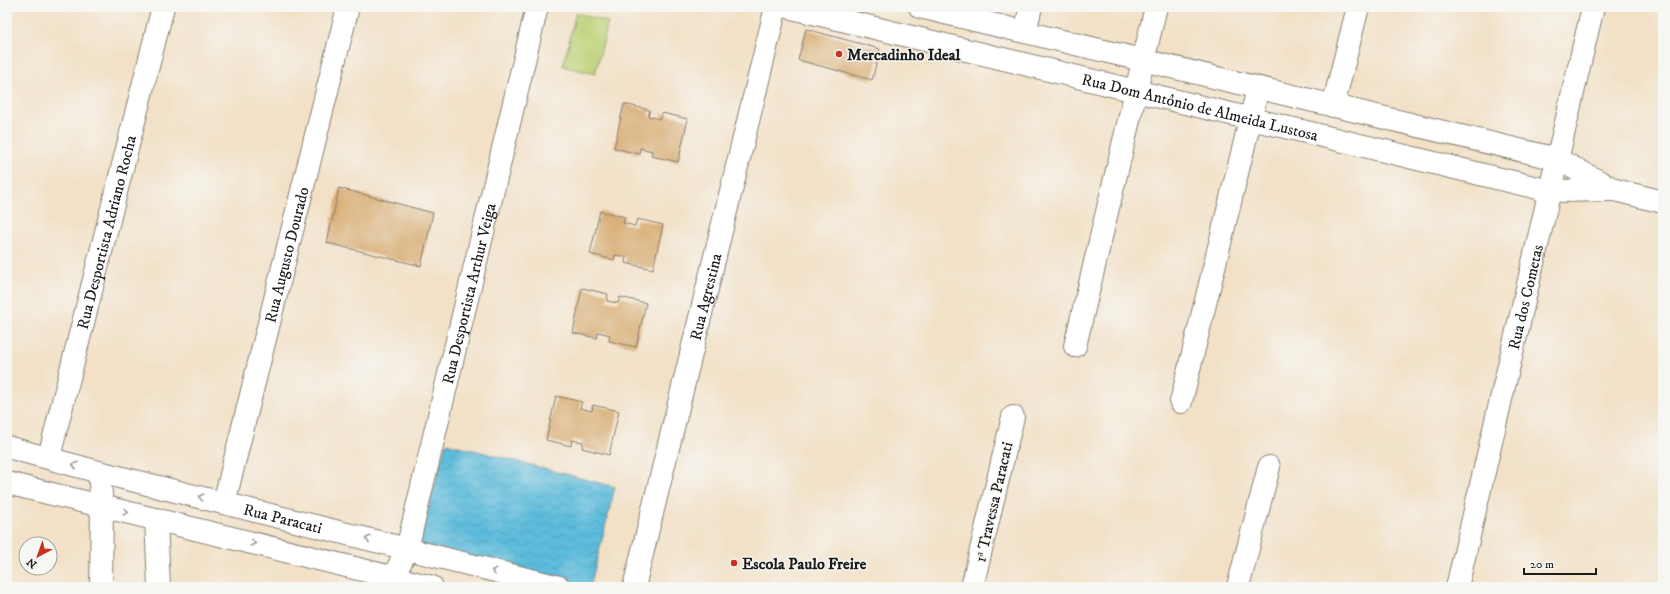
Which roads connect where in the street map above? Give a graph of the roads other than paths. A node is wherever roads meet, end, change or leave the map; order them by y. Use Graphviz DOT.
graph roads {
  1 [pos="164,7"];
  2 [pos="348,7"];
  3 [pos="537,7"];
  4 [pos="776,7"];
  5 [pos="788,7"];
  6 [pos="920,7"];
  7 [pos="1031,7"];
  8 [pos="1156,7"];
  9 [pos="1358,7"];
  10 [pos="1593,7"];
  11 [pos="1025,32"];
  12 [pos="1143,60"];
  13 [pos="1258,88"];
  14 [pos="1136,91"];
  15 [pos="1333,106"];
  16 [pos="1251,119"];
  17 [pos="1557,159"];
  18 [pos="1615,190"];
  19 [pos="1550,191"];
  20 [pos="1663,202"];
  21 [pos="1074,346"];
  22 [pos="1182,402"];
  23 [pos="1013,417"];
  24 [pos="7,447"];
  25 [pos="49,457"];
  26 [pos="1269,467"];
  27 [pos="99,472"];
  28 [pos="7,483"];
  29 [pos="224,503"];
  30 [pos="102,506"];
  31 [pos="156,519"];
  32 [pos="407,549"];
  33 [pos="393,578"];
  34 [pos="101,587"];
  35 [pos="159,587"];
  36 [pos="432,587"];
  37 [pos="559,587"];
  38 [pos="634,587"];
  39 [pos="972,587"];
  40 [pos="1238,587"];
  41 [pos="1456,587"];
  1 -- 25 [label="street, Rua Desportista Adriano Rocha"];
  2 -- 29 [label="street, Rua Augusto Dourado"];
  3 -- 32 [label="street, Rua Desportista Arthur Veiga"];
  4 -- 38 [label="street, Rua Agrestina"];
  5 -- 14 [label="street, Rua Dom Antônio de Almeida Lustosa"];
  6 -- 11 [label="street, Rua Dom Antônio de Almeida Lustosa"];
  7 -- 11 [label="street"];
  8 -- 12 [label="street"];
  9 -- 15 [label="street"];
  10 -- 17 [label="street, Rua dos Cometas"];
  11 -- 12 [label="street, Rua Dom Antônio de Almeida Lustosa"];
  12 -- 13 [label="street, Rua Dom Antônio de Almeida Lustosa"];
  12 -- 14 [label="street"];
  13 -- 15 [label="street, Rua Dom Antônio de Almeida Lustosa"];
  13 -- 16 [label="street"];
  14 -- 16 [label="street, Rua Dom Antônio de Almeida Lustosa"];
  14 -- 21 [label="street"];
  15 -- 17 [label="street, Rua Dom Antônio de Almeida Lustosa"];
  16 -- 19 [label="street, Rua Dom Antônio de Almeida Lustosa"];
  16 -- 22 [label="street"];
  17 -- 18 [label="street, Rua Dom Antônio de Almeida Lustosa"];
  17 -- 19 [label="street, Rua dos Cometas"];
  18 -- 19 [label="street, Rua Dom Antônio de Almeida Lustosa"];
  18 -- 20 [label="street, Rua Dom Antônio de Almeida Lustosa"];
  19 -- 41 [label="street, Rua dos Cometas"];
  23 -- 39 [label="street, 1ᵃ Travessa Paracati"];
  24 -- 25 [label="street, Rua Paracati"];
  27 -- 25 [label="street, Rua Paracati, one-way"];
  26 -- 40 [label="street"];
  29 -- 27 [label="street, Rua Paracati, one-way"];
  27 -- 30 [label="street"];
  28 -- 30 [label="street, Rua Paracati"];
  32 -- 29 [label="street, Rua Paracati, one-way"];
  30 -- 31 [label="street, Rua Paracati, one-way"];
  30 -- 34 [label="street"];
  31 -- 33 [label="street, Rua Paracati, one-way"];
  31 -- 35 [label="street"];
  32 -- 33 [label="street, Rua Desportista Arthur Veiga"];
  37 -- 32 [label="street, Rua Paracati, one-way"];
  33 -- 36 [label="street, Rua Paracati"];
}
